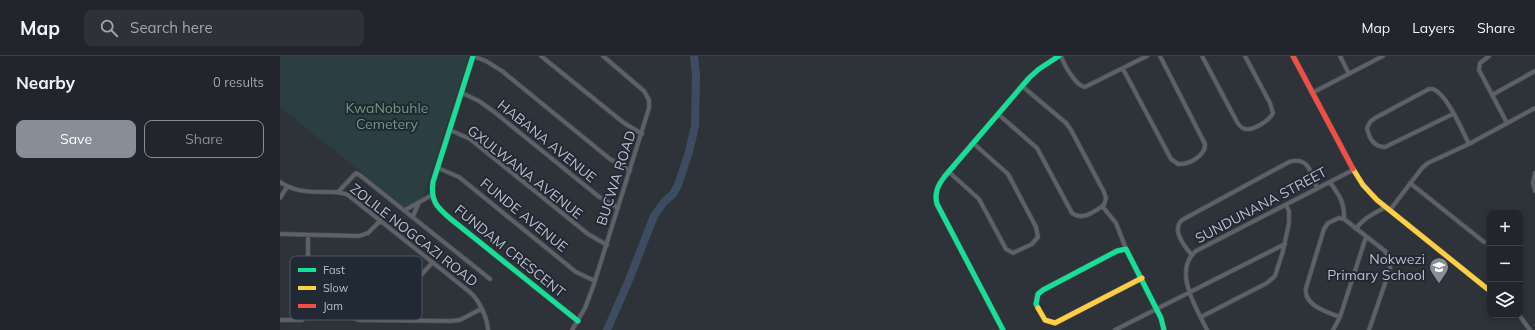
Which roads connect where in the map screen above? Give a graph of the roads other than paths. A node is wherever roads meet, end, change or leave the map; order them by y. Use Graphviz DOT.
graph roads {
  1 [pos="473,56"];
  2 [pos="541,56"];
  3 [pos="603,56"];
  4 [pos="1060,56"];
  5 [pos="1147,56"];
  6 [pos="1160,56"];
  7 [pos="1202,56"];
  8 [pos="1245,56"];
  9 [pos="1293,56"];
  10 [pos="1340,56"];
  11 [pos="1383,56"];
  12 [pos="1489,56"];
  13 [pos="1123,69"];
  14 [pos="1535,71"];
  15 [pos="1349,74"];
  16 [pos="1022,86"];
  17 [pos="462,93"];
  18 [pos="1312,93"];
  19 [pos="1492,95"];
  20 [pos="1535,108"];
  21 [pos="998,114"];
  22 [pos="1453,114"];
  23 [pos="1507,123"];
  24 [pos="450,130"];
  25 [pos="642,134"];
  26 [pos="973,143"];
  27 [pos="1469,144"];
  28 [pos="438,168"];
  29 [pos="1353,170"];
  30 [pos="630,171"];
  31 [pos="949,172"];
  32 [pos="1535,173"];
  33 [pos="280,182"];
  34 [pos="1330,182"];
  35 [pos="1410,183"];
  36 [pos="287,187"];
  37 [pos="1317,188"];
  38 [pos="339,191"];
  39 [pos="1535,191"];
  40 [pos="432,195"];
  41 [pos="280,198"];
  42 [pos="418,204"];
  43 [pos="1286,205"];
  44 [pos="1102,206"];
  45 [pos="618,208"];
  46 [pos="1388,209"];
  47 [pos="405,210"];
  48 [pos="413,216"];
  49 [pos="1344,219"];
  50 [pos="381,220"];
  51 [pos="1356,229"];
  52 [pos="280,234"];
  53 [pos="308,236"];
  54 [pos="1366,237"];
  55 [pos="1484,242"];
  56 [pos="1285,244"];
  57 [pos="607,245"];
  58 [pos="1126,249"];
  59 [pos="1192,255"];
  60 [pos="308,256"];
  61 [pos="433,262"];
  62 [pos="422,275"];
  63 [pos="1142,278"];
  64 [pos="490,279"];
  65 [pos="595,281"];
  66 [pos="1487,288"];
  67 [pos="1189,292"];
  68 [pos="481,309"];
  69 [pos="1156,309"];
  70 [pos="1201,317"];
  71 [pos="1340,318"];
  72 [pos="1521,318"];
  73 [pos="290,320"];
  74 [pos="302,320"];
  75 [pos="360,320"];
  76 [pos="578,321"];
  77 [pos="488,330"];
  78 [pos="572,330"];
  79 [pos="1003,330"];
  80 [pos="1115,330"];
  81 [pos="1164,330"];
  82 [pos="1207,330"];
  83 [pos="1333,330"];
  84 [pos="1369,330"];
  85 [pos="1530,330"];
  1 -- 17 [label="street"];
  1 -- 30 [label="street"];
  2 -- 25 [label="street"];
  3 -- 25 [label="street, BUCWA ROAD"];
  4 -- 13 [label="street"];
  4 -- 16 [label="street"];
  5 -- 13 [label="street"];
  6 -- 13 [label="street"];
  7 -- 8 [label="street"];
  9 -- 18 [label="street"];
  10 -- 15 [label="street"];
  11 -- 15 [label="street"];
  12 -- 19 [label="street"];
  14 -- 19 [label="street"];
  15 -- 18 [label="street"];
  16 -- 21 [label="street"];
  16 -- 44 [label="street"];
  17 -- 24 [label="street"];
  17 -- 45 [label="street, HABANA AVENUE"];
  18 -- 29 [label="street"];
  19 -- 23 [label="street"];
  20 -- 23 [label="street"];
  21 -- 26 [label="street"];
  21 -- 44 [label="street"];
  22 -- 22 [label="street"];
  22 -- 27 [label="street"];
  23 -- 27 [label="street"];
  24 -- 28 [label="street"];
  24 -- 57 [label="street, GXULWANA AVENUE"];
  25 -- 30 [label="street, BUCWA ROAD"];
  26 -- 31 [label="street"];
  26 -- 31 [label="street"];
  27 -- 35 [label="street"];
  28 -- 40 [label="street"];
  28 -- 65 [label="street, FUNDE AVENUE"];
  29 -- 34 [label="street, SUNDUNANA STREET"];
  29 -- 46 [label="street"];
  30 -- 45 [label="street, BUCWA ROAD"];
  31 -- 79 [label="street"];
  32 -- 39 [label="street"];
  33 -- 36 [label="street, ZOLILE NOGCAZI ROAD"];
  34 -- 37 [label="street, SUNDUNANA STREET"];
  34 -- 49 [label="street"];
  35 -- 46 [label="street"];
  35 -- 55 [label="street"];
  36 -- 38 [label="street, ZOLILE NOGCAZI ROAD"];
  36 -- 41 [label="street"];
  37 -- 43 [label="street, SUNDUNANA STREET"];
  37 -- 59 [label="street"];
  38 -- 47 [label="street"];
  38 -- 50 [label="street, ZOLILE NOGCAZI ROAD"];
  40 -- 42 [label="street"];
  40 -- 76 [label="street, FUNDAM CRESCENT"];
  42 -- 47 [label="street"];
  42 -- 48 [label="street"];
  43 -- 56 [label="street"];
  43 -- 59 [label="street, SUNDUNANA STREET"];
  44 -- 58 [label="street"];
  45 -- 57 [label="street, BUCWA ROAD"];
  46 -- 51 [label="street"];
  46 -- 66 [label="street"];
  47 -- 48 [label="street"];
  48 -- 64 [label="street"];
  49 -- 51 [label="street"];
  49 -- 71 [label="street"];
  50 -- 53 [label="street"];
  50 -- 61 [label="street, ZOLILE NOGCAZI ROAD"];
  51 -- 54 [label="street"];
  52 -- 53 [label="street"];
  53 -- 60 [label="street"];
  54 -- 71 [label="street"];
  54 -- 84 [label="street"];
  56 -- 67 [label="street"];
  56 -- 70 [label="street"];
  57 -- 65 [label="street, BUCWA ROAD"];
  58 -- 63 [label="street"];
  58 -- 63 [label="street"];
  59 -- 67 [label="street, SUNDUNANA STREET"];
  61 -- 62 [label="street"];
  61 -- 68 [label="street, ZOLILE NOGCAZI ROAD"];
  63 -- 69 [label="street"];
  65 -- 76 [label="street, BUCWA ROAD"];
  67 -- 69 [label="street"];
  67 -- 70 [label="street, SUNDUNANA STREET"];
  68 -- 75 [label="street"];
  68 -- 77 [label="street, ZOLILE NOGCAZI ROAD"];
  69 -- 80 [label="street"];
  69 -- 81 [label="street"];
  70 -- 82 [label="street, SUNDUNANA STREET"];
  71 -- 83 [label="street"];
  72 -- 85 [label="street"];
  73 -- 74 [label="street"];
  76 -- 78 [label="street, BUCWA ROAD"];
}
